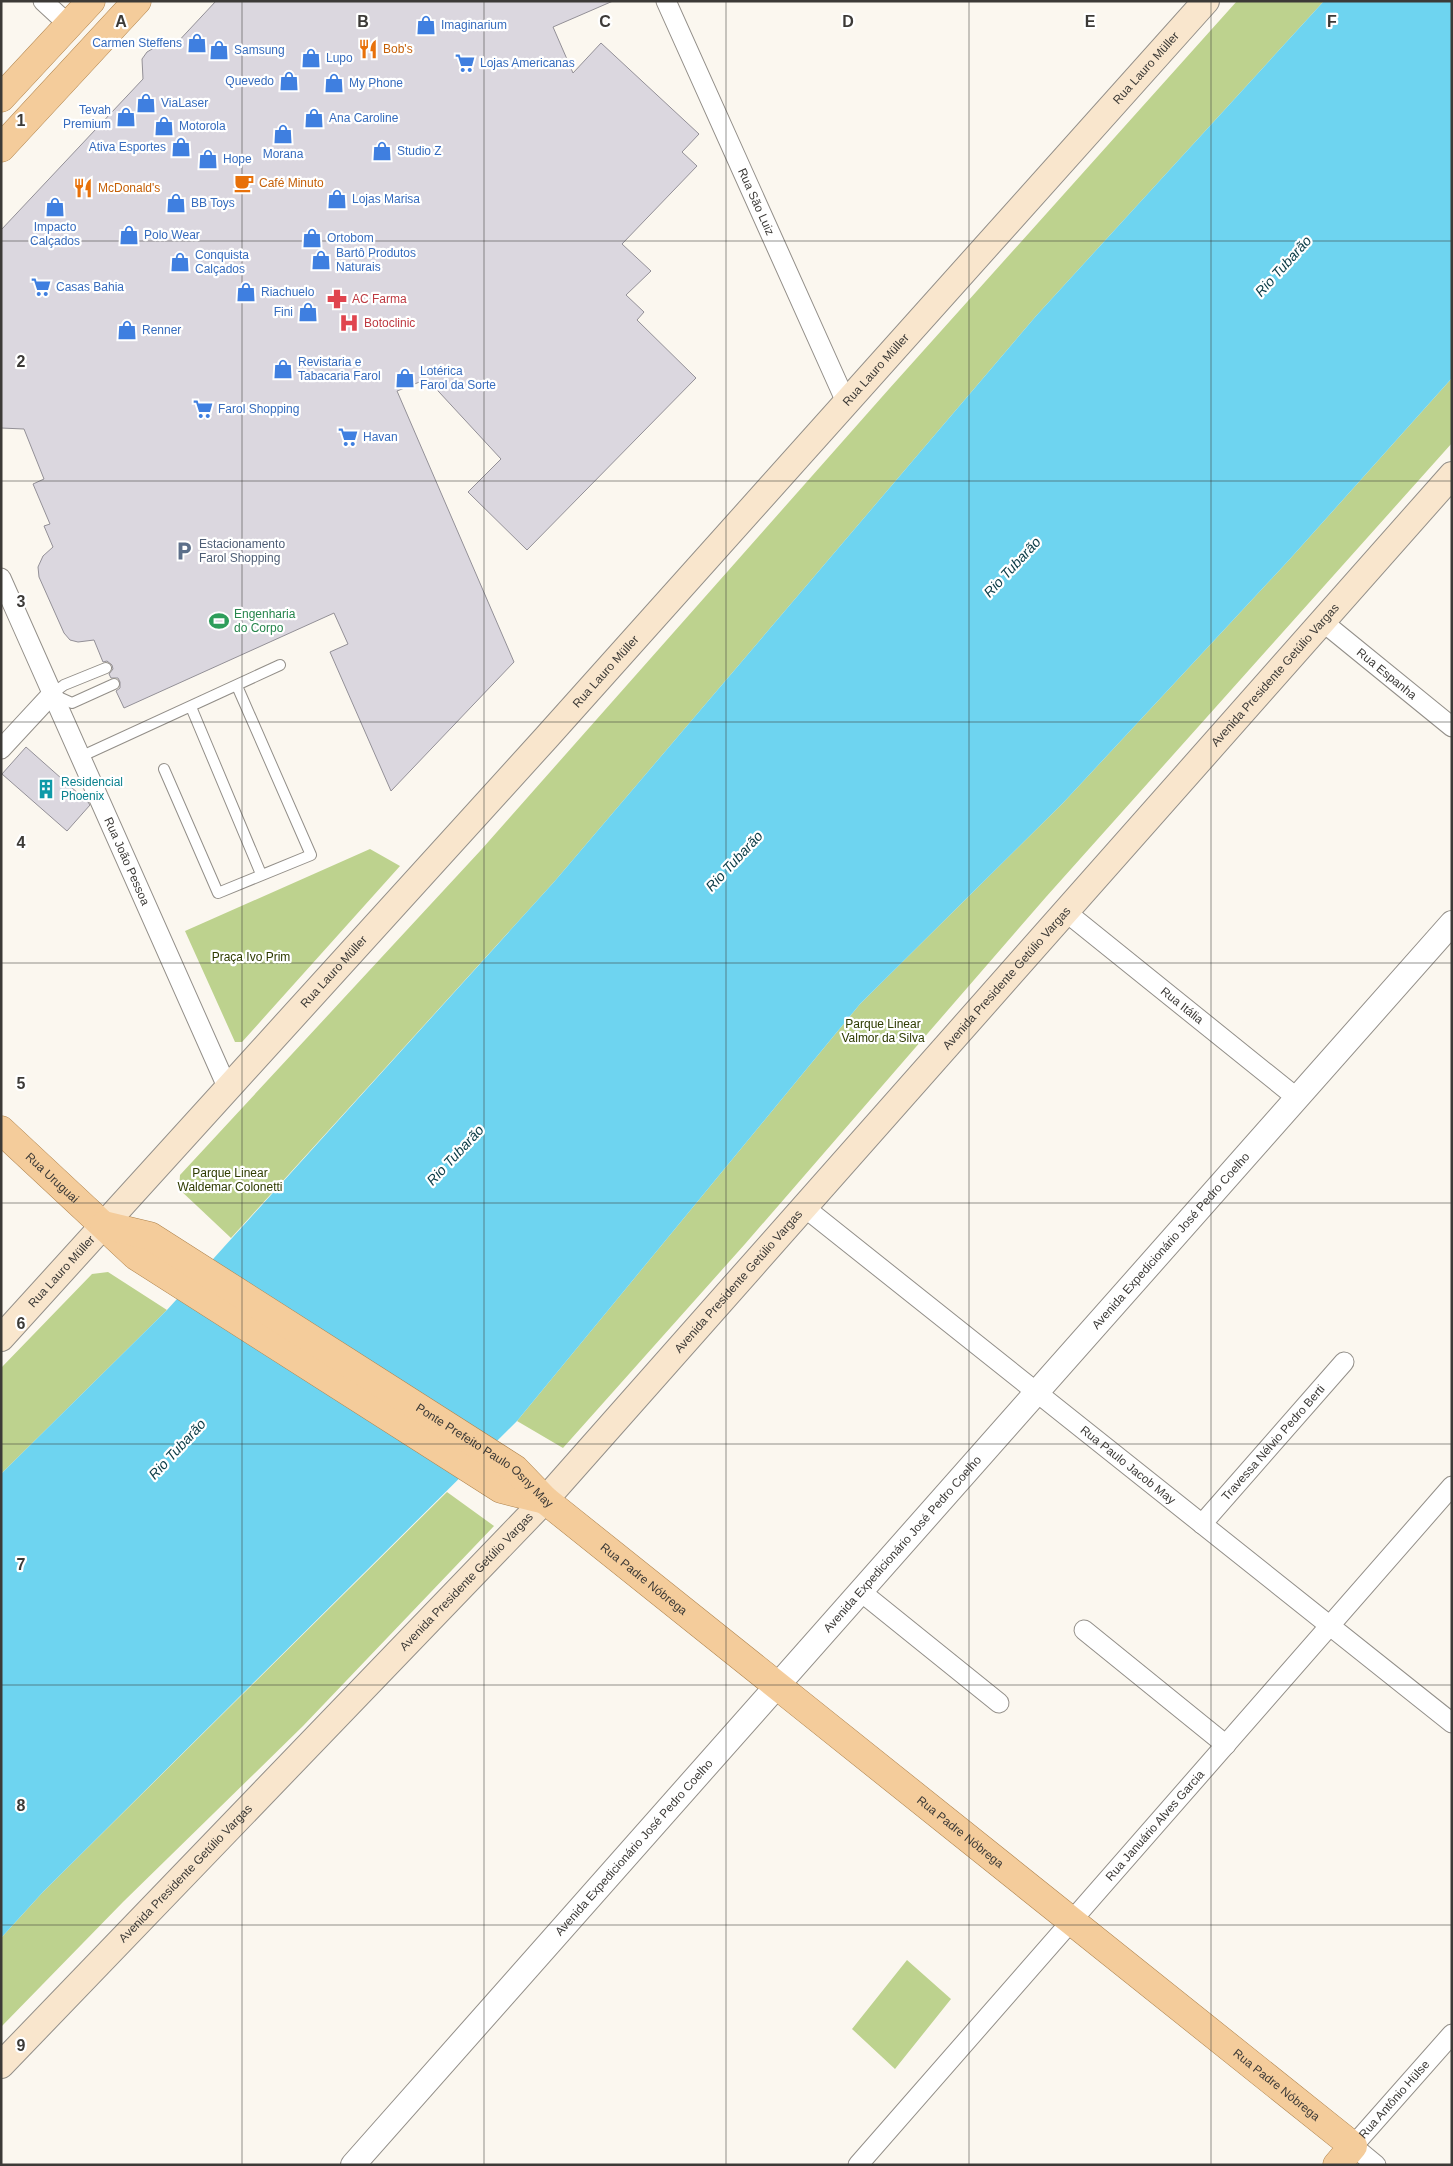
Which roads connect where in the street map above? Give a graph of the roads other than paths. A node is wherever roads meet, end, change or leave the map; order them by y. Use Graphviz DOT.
graph roads {
  1 [pos="137,1"];
  2 [pos="1206,1"];
  3 [pos="48,2"];
  4 [pos="88,2"];
  5 [pos="674,6"];
  6 [pos="69,25"];
  7 [pos="1,98"];
  8 [pos="1,148"];
  9 [pos="846,402"];
  10 [pos="1452,474"];
  11 [pos="1,578"];
  12 [pos="1322,622"];
  13 [pos="280,665"];
  14 [pos="106,668"];
  15 [pos="114,684"];
  16 [pos="237,686"];
  17 [pos="52,694"];
  18 [pos="191,707"];
  19 [pos="1452,728"];
  20 [pos="1,749"];
  21 [pos="80,756"];
  22 [pos="164,769"];
  23 [pos="261,874"];
  24 [pos="1066,912"];
  25 [pos="1452,923"];
  26 [pos="228,1089"];
  27 [pos="1297,1098"];
  28 [pos="1,1130"];
  29 [pos="804,1206"];
  30 [pos="104,1225"];
  31 [pos="1,1338"];
  32 [pos="1344,1362"];
  33 [pos="1036,1392"];
  34 [pos="1452,1486"];
  35 [pos="545,1500"];
  36 [pos="1202,1524"];
  37 [pos="860,1591"];
  38 [pos="1330,1626"];
  39 [pos="1084,1630"];
  40 [pos="776,1686"];
  41 [pos="1000,1702"];
  42 [pos="1452,1723"];
  43 [pos="1226,1744"];
  44 [pos="1071,1922"];
  45 [pos="1452,2034"];
  46 [pos="1,2065"];
  47 [pos="1345,2156"];
  48 [pos="353,2165"];
  49 [pos="858,2165"];
  50 [pos="1376,2165"];
  1 -- 8 [label="main road"];
  2 -- 9 [label="main road, Rua Lauro Müller"];
  3 -- 6 [label="street"];
  4 -- 6 [label="main road"];
  5 -- 9 [label="street, Rua São Luiz"];
  6 -- 7 [label="main road"];
  9 -- 26 [label="main road, Rua Lauro Müller"];
  10 -- 12 [label="main road, Avenida Presidente Getúlio Vargas"];
  11 -- 17 [label="street, Rua João Pessoa"];
  12 -- 19 [label="street, Rua Espanha"];
  12 -- 24 [label="main road, Avenida Presidente Getúlio Vargas"];
  13 -- 16 [label="lane"];
  14 -- 17 [label="lane"];
  15 -- 17 [label="lane"];
  16 -- 18 [label="lane"];
  16 -- 23 [label="lane"];
  17 -- 20 [label="street"];
  17 -- 21 [label="street, Rua João Pessoa"];
  18 -- 21 [label="lane"];
  18 -- 23 [label="lane"];
  21 -- 26 [label="street, Rua João Pessoa"];
  22 -- 23 [label="lane"];
  24 -- 27 [label="street, Rua Itália"];
  24 -- 29 [label="main road, Avenida Presidente Getúlio Vargas"];
  25 -- 27 [label="street, Avenida Expedicionário José Pedro Coelho"];
  26 -- 30 [label="main road, Rua Lauro Müller"];
  27 -- 33 [label="street, Avenida Expedicionário José Pedro Coelho"];
  28 -- 30 [label="main road, Rua Uruguai"];
  29 -- 33 [label="street, Rua Paulo Jacob May"];
  29 -- 35 [label="main road, Avenida Presidente Getúlio Vargas"];
  30 -- 31 [label="main road, Rua Lauro Müller"];
  30 -- 35 [label="main road, Ponte Prefeito Paulo Osny May"];
  32 -- 36 [label="street, Travessa Nélvio Pedro Berti"];
  33 -- 36 [label="street, Rua Paulo Jacob May"];
  33 -- 37 [label="street, Avenida Expedicionário José Pedro Coelho"];
  34 -- 38 [label="street, Rua Januário Alves Garcia"];
  35 -- 40 [label="main road, Rua Padre Nóbrega"];
  35 -- 46 [label="main road, Avenida Presidente Getúlio Vargas"];
  36 -- 38 [label="street, Rua Paulo Jacob May"];
  37 -- 40 [label="street, Avenida Expedicionário José Pedro Coelho"];
  37 -- 41 [label="street"];
  38 -- 42 [label="street, Rua Paulo Jacob May"];
  38 -- 43 [label="street, Rua Januário Alves Garcia"];
  39 -- 43 [label="street"];
  40 -- 44 [label="main road, Rua Padre Nóbrega"];
  40 -- 48 [label="street, Avenida Expedicionário José Pedro Coelho"];
  43 -- 44 [label="street, Rua Januário Alves Garcia"];
  44 -- 47 [label="main road, Rua Padre Nóbrega"];
  44 -- 49 [label="street, Rua Januário Alves Garcia"];
  45 -- 47 [label="street, Rua Antônio Hülse"];
  47 -- 50 [label="street, Rua Padre Nóbrega"];
}
